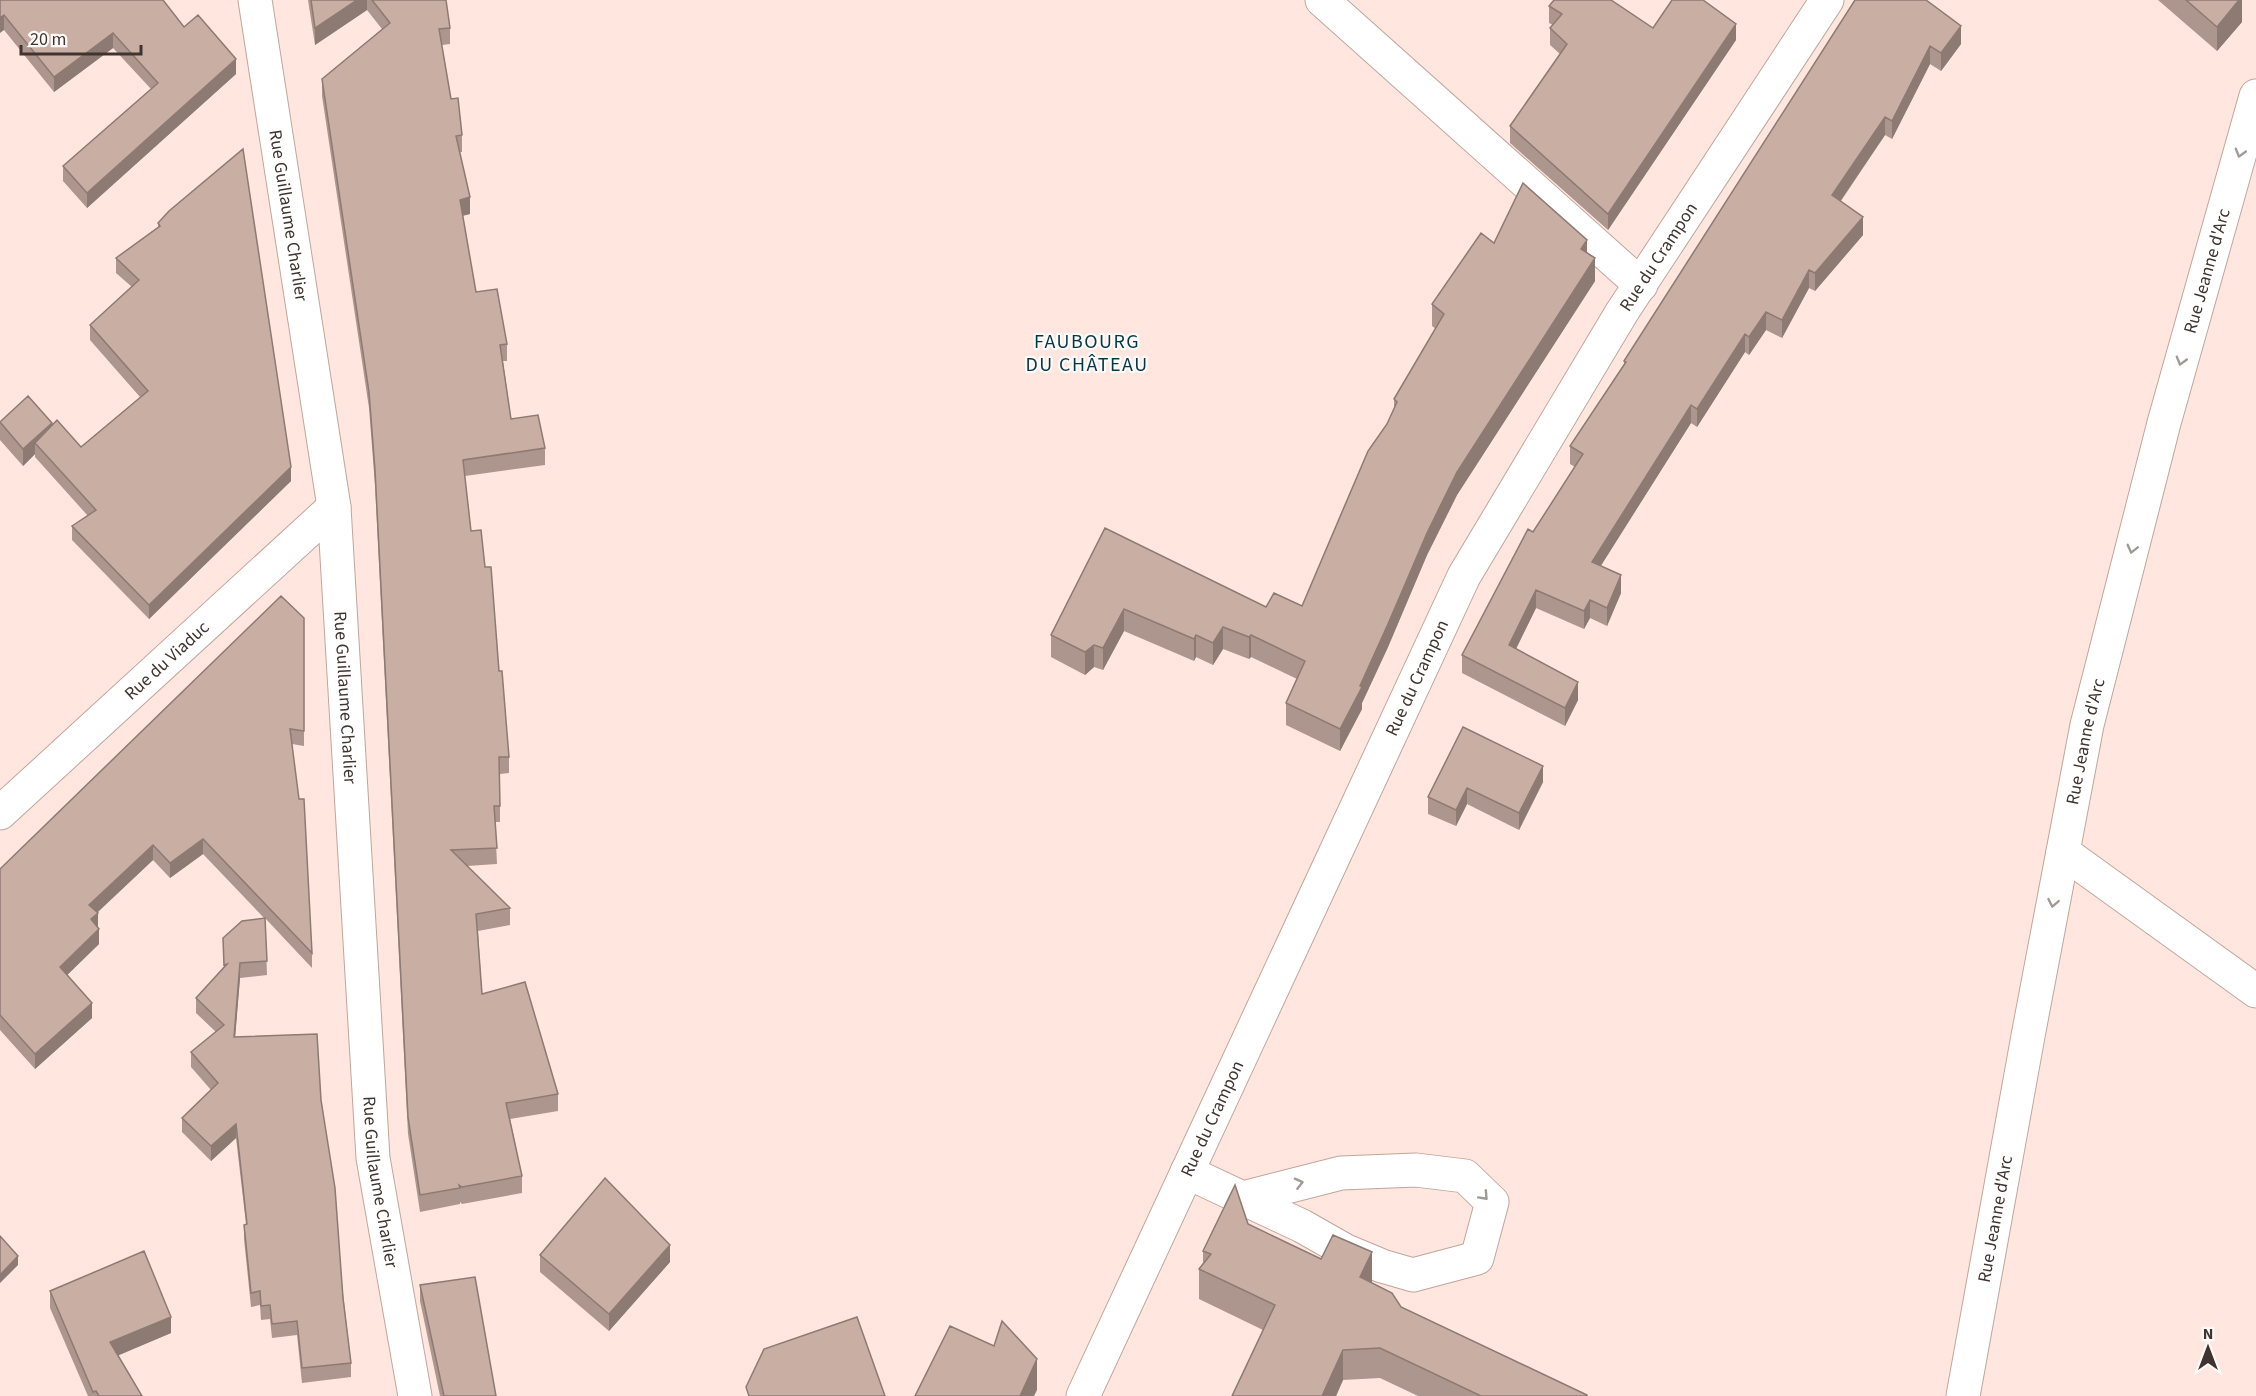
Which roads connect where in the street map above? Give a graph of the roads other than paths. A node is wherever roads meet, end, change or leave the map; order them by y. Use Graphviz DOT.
graph roads {
  1 [pos="255,0"];
  2 [pos="1322,0"];
  3 [pos="1827,0"];
  4 [pos="2256,96"];
  5 [pos="1641,285"];
  6 [pos="334,507"];
  7 [pos="0,813"];
  8 [pos="2063,852"];
  9 [pos="2256,991"];
  10 [pos="1187,1172"];
  11 [pos="1243,1198"];
  12 [pos="415,1396"];
  13 [pos="1083,1396"];
  14 [pos="1963,1396"];
  1 -- 6 [label="street, Rue Guillaume Charlier"];
  2 -- 5 [label="street"];
  3 -- 5 [label="street, Rue du Crampon"];
  4 -- 8 [label="street, Rue Jeanne d'Arc, one-way"];
  5 -- 10 [label="street, Rue du Crampon"];
  6 -- 7 [label="street, Rue du Viaduc"];
  6 -- 12 [label="street, Rue Guillaume Charlier"];
  8 -- 9 [label="street"];
  8 -- 14 [label="street, Rue Jeanne d'Arc, one-way"];
  10 -- 11 [label="street"];
  10 -- 13 [label="street, Rue du Crampon"];
  11 -- 11 [label="street, one-way"];
}
